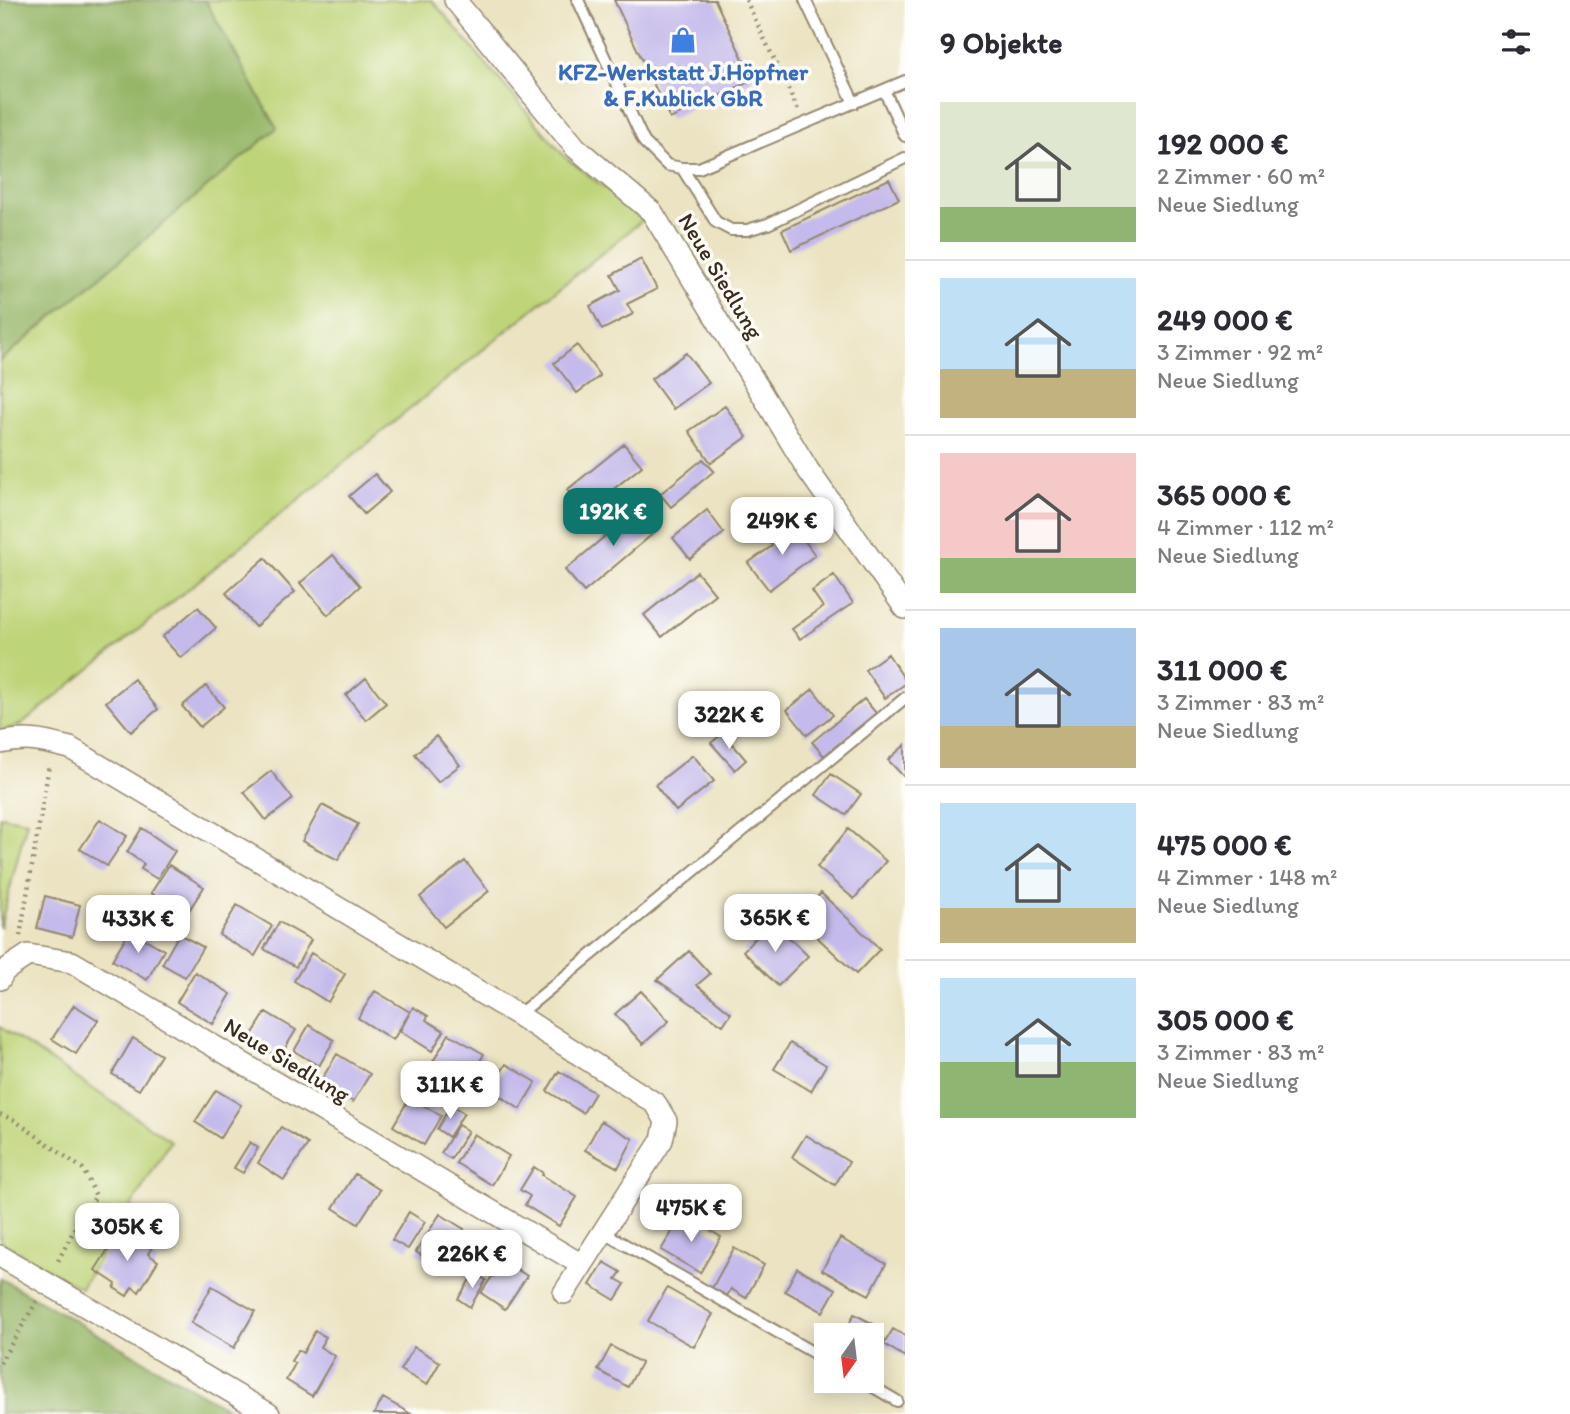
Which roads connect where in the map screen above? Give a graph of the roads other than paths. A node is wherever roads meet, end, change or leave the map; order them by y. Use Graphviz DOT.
graph roads {
  1 [pos="455,0"];
  2 [pos="579,0"];
  3 [pos="805,0"];
  4 [pos="905,81"];
  5 [pos="884,90"];
  6 [pos="854,103"];
  7 [pos="905,136"];
  8 [pos="905,158"];
  9 [pos="682,168"];
  10 [pos="905,608"];
  11 [pos="905,698"];
  12 [pos="0,743"];
  13 [pos="0,979"];
  14 [pos="519,1015"];
  15 [pos="603,1232"];
  16 [pos="0,1256"];
  17 [pos="582,1265"];
  18 [pos="564,1293"];
  19 [pos="814,1353"];
  20 [pos="883,1393"];
  21 [pos="897,1401"];
  22 [pos="270,1414"];
  1 -- 10 [label="street, Neue Siedlung"];
  2 -- 9 [label="lane"];
  3 -- 6 [label="lane"];
  4 -- 5 [label="lane"];
  5 -- 6 [label="lane"];
  5 -- 7 [label="lane"];
  6 -- 9 [label="lane"];
  8 -- 9 [label="lane"];
  11 -- 14 [label="lane"];
  12 -- 14 [label="street"];
  13 -- 17 [label="street, Neue Siedlung"];
  14 -- 15 [label="street"];
  15 -- 17 [label="street"];
  15 -- 19 [label="lane"];
  16 -- 22 [label="street"];
  17 -- 18 [label="street"];
  20 -- 21 [label="lane"];
}
